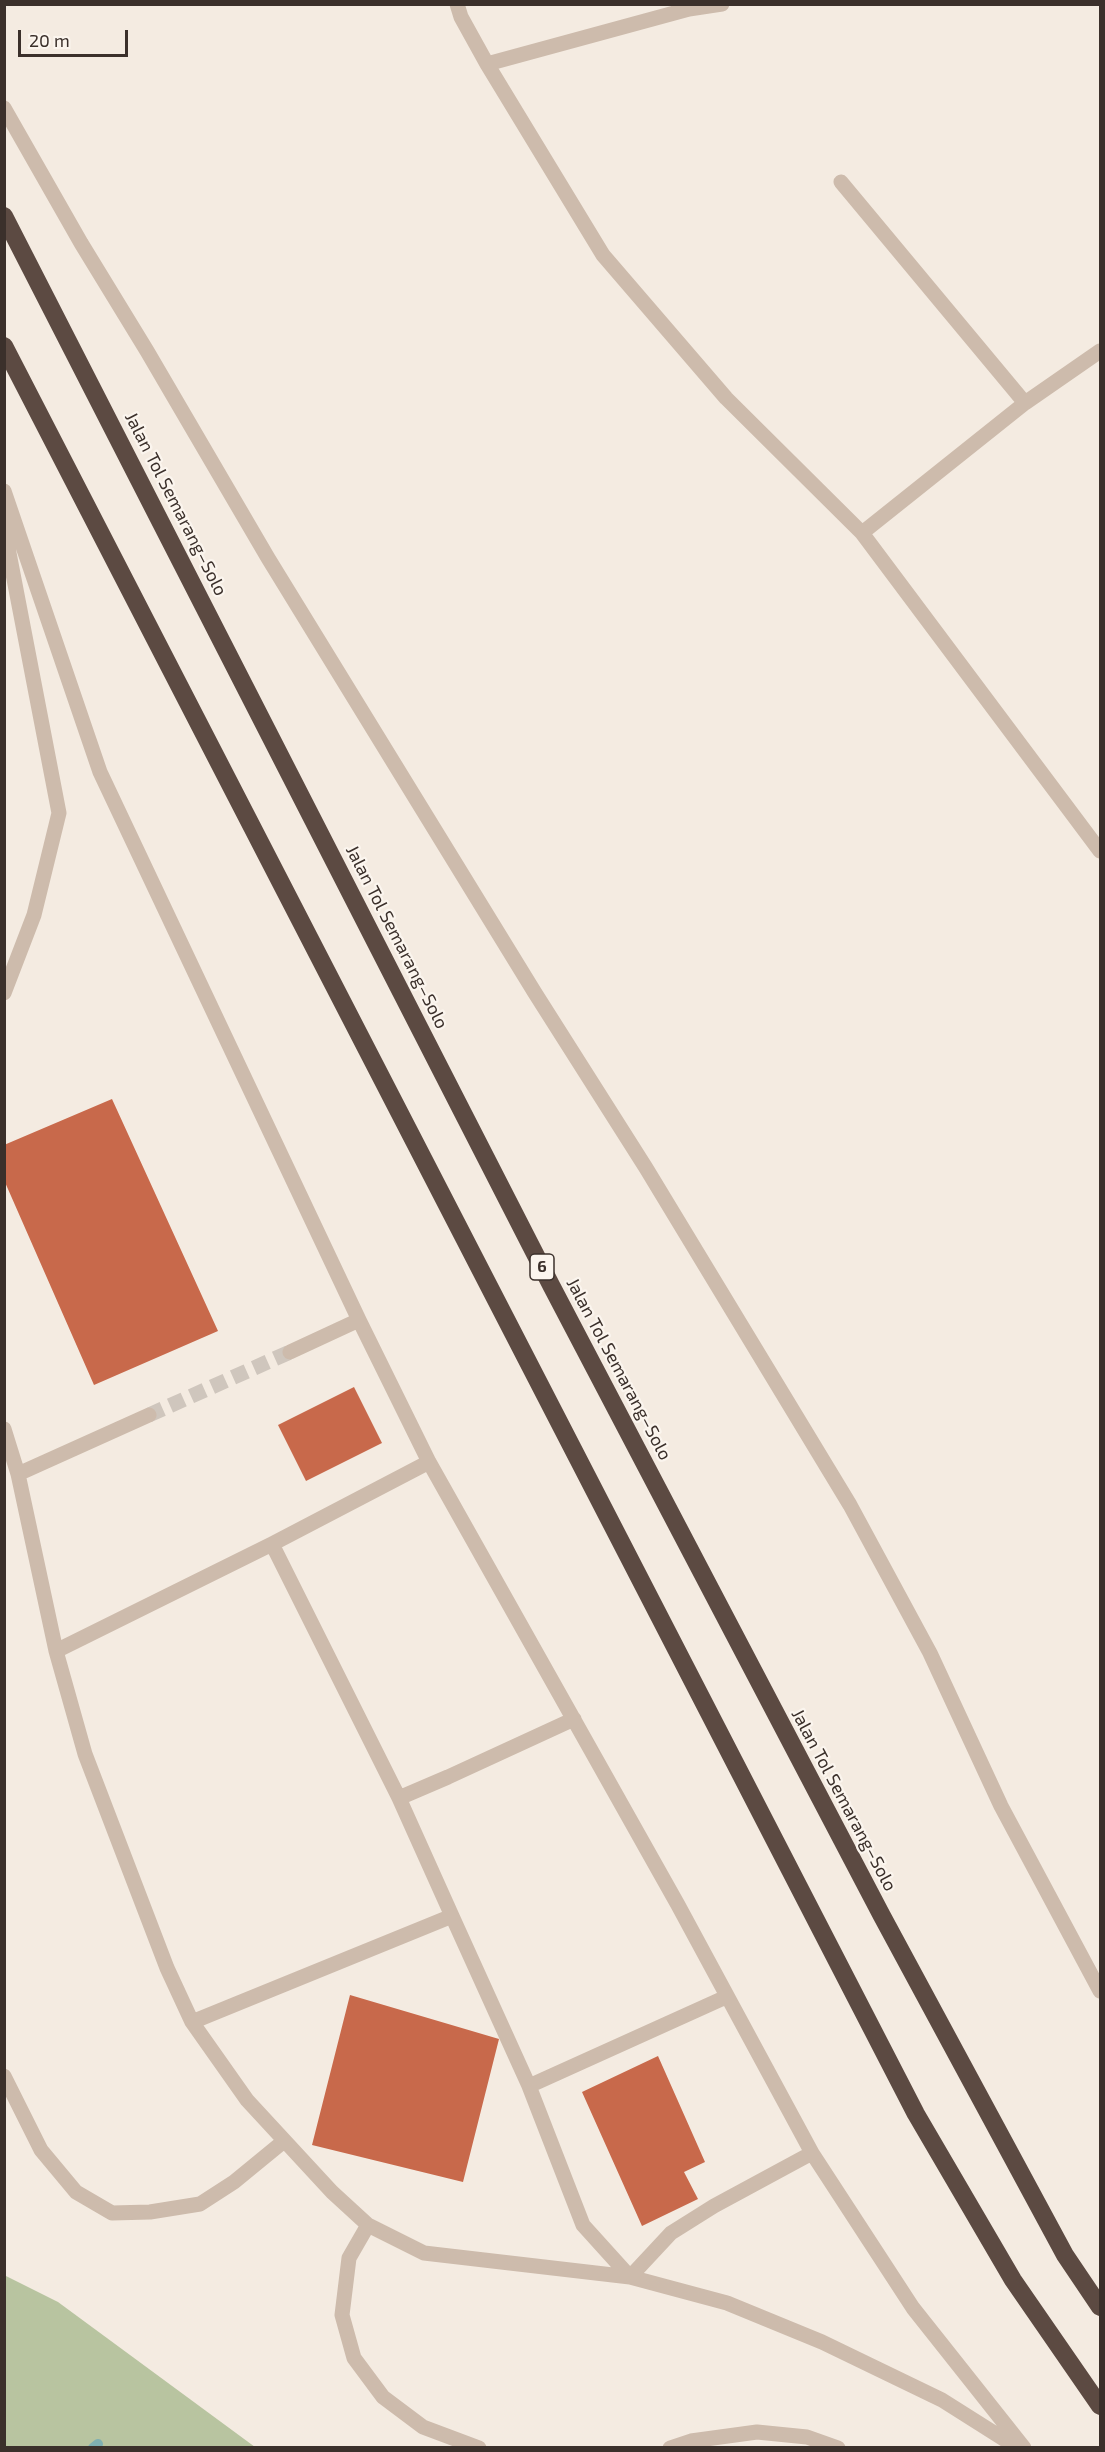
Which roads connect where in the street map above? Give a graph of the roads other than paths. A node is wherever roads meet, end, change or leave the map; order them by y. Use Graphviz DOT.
graph roads {
  1 [pos="457,4"];
  2 [pos="722,4"];
  3 [pos="688,7"];
  4 [pos="487,64"];
  5 [pos="4,108"];
  6 [pos="842,182"];
  7 [pos="4,216"];
  8 [pos="4,346"];
  9 [pos="1101,351"];
  10 [pos="1025,403"];
  11 [pos="4,491"];
  12 [pos="4,527"];
  13 [pos="862,533"];
  14 [pos="1101,851"];
  15 [pos="4,993"];
  16 [pos="359,1320"];
  17 [pos="290,1352"];
  18 [pos="149,1415"];
  19 [pos="4,1429"];
  20 [pos="429,1462"];
  21 [pos="18,1474"];
  22 [pos="272,1544"];
  23 [pos="56,1651"];
  24 [pos="574,1719"];
  25 [pos="399,1798"];
  26 [pos="452,1916"];
  27 [pos="1101,1991"];
  28 [pos="726,1997"];
  29 [pos="192,2022"];
  30 [pos="4,2076"];
  31 [pos="529,2086"];
  32 [pos="284,2141"];
  33 [pos="812,2153"];
  34 [pos="368,2225"];
  35 [pos="630,2277"];
  36 [pos="1101,2307"];
  37 [pos="1101,2406"];
  38 [pos="479,2448"];
  39 [pos="670,2448"];
  40 [pos="837,2448"];
  41 [pos="1018,2448"];
  42 [pos="1024,2448"];
  1 -- 4 [label="street"];
  2 -- 3 [label="street"];
  3 -- 4 [label="street"];
  4 -- 13 [label="street"];
  5 -- 27 [label="street"];
  6 -- 10 [label="street"];
  7 -- 36 [label="highway, Jalan Tol Semarang–Solo / 6"];
  8 -- 37 [label="highway"];
  9 -- 10 [label="street"];
  10 -- 13 [label="street"];
  11 -- 16 [label="street"];
  12 -- 15 [label="street"];
  13 -- 14 [label="street"];
  16 -- 17 [label="street"];
  16 -- 20 [label="street"];
  18 -- 21 [label="street"];
  19 -- 21 [label="street"];
  20 -- 22 [label="street"];
  20 -- 24 [label="street"];
  21 -- 23 [label="street"];
  22 -- 23 [label="street"];
  22 -- 25 [label="street"];
  23 -- 29 [label="street"];
  24 -- 25 [label="street"];
  24 -- 28 [label="street"];
  25 -- 26 [label="street"];
  26 -- 29 [label="street"];
  26 -- 31 [label="street"];
  28 -- 31 [label="street"];
  28 -- 33 [label="street"];
  29 -- 32 [label="street"];
  30 -- 32 [label="street"];
  31 -- 35 [label="street"];
  32 -- 34 [label="street"];
  33 -- 35 [label="street"];
  33 -- 42 [label="street"];
  34 -- 35 [label="street"];
  34 -- 38 [label="street"];
  35 -- 41 [label="street"];
  39 -- 40 [label="street"];
}
